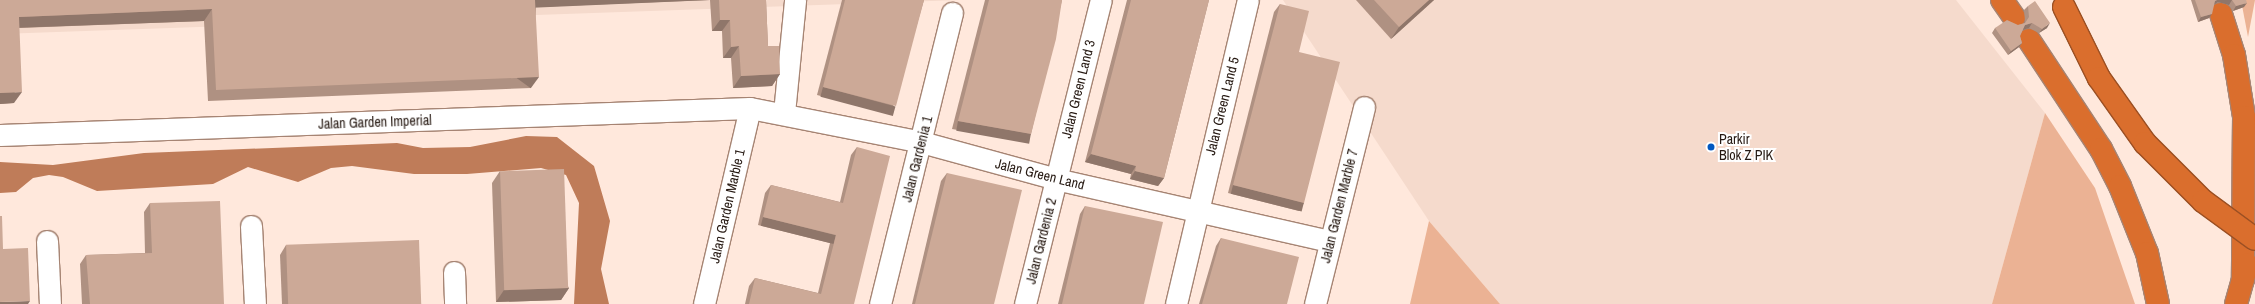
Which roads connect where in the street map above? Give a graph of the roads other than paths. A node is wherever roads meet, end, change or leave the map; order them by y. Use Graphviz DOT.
graph roads {
  1 [pos="795,0"];
  2 [pos="1101,0"];
  3 [pos="1248,0"];
  4 [pos="2063,4"];
  5 [pos="952,13"];
  6 [pos="2221,14"];
  7 [pos="2029,40"];
  8 [pos="1364,107"];
  9 [pos="750,108"];
  10 [pos="784,113"];
  11 [pos="0,135"];
  12 [pos="921,142"];
  13 [pos="1056,178"];
  14 [pos="1196,212"];
  15 [pos="251,226"];
  16 [pos="2255,238"];
  17 [pos="47,241"];
  18 [pos="1330,242"];
  19 [pos="454,272"];
  20 [pos="2243,280"];
  21 [pos="50,304"];
  22 [pos="255,304"];
  23 [pos="455,304"];
  24 [pos="704,304"];
  25 [pos="880,304"];
  26 [pos="1025,304"];
  27 [pos="1176,304"];
  28 [pos="1315,304"];
  29 [pos="2158,304"];
  30 [pos="2236,304"];
  1 -- 10 [label="street"];
  2 -- 13 [label="street, Jalan Green Land 3"];
  3 -- 14 [label="street, Jalan Green Land 5"];
  4 -- 16 [label="highway, bridge"];
  5 -- 12 [label="street, Jalan Gardenia 1"];
  6 -- 20 [label="highway"];
  7 -- 29 [label="highway"];
  8 -- 18 [label="street, Jalan Garden Marble 7"];
  9 -- 10 [label="street, Jalan Green Land"];
  9 -- 11 [label="street, Jalan Garden Imperial"];
  9 -- 24 [label="street, Jalan Garden Marble 1"];
  10 -- 12 [label="street, Jalan Green Land"];
  12 -- 13 [label="street, Jalan Green Land"];
  12 -- 25 [label="street, Jalan Gardenia 1"];
  13 -- 14 [label="street, Jalan Green Land"];
  13 -- 26 [label="street, Jalan Gardenia 2"];
  14 -- 18 [label="street, Jalan Green Land"];
  14 -- 27 [label="street, Jalan Green Land 5"];
  15 -- 22 [label="street"];
  16 -- 20 [label="highway"];
  17 -- 21 [label="street"];
  18 -- 28 [label="street, Jalan Garden Marble 7"];
  19 -- 23 [label="street"];
  20 -- 30 [label="highway"];
}
